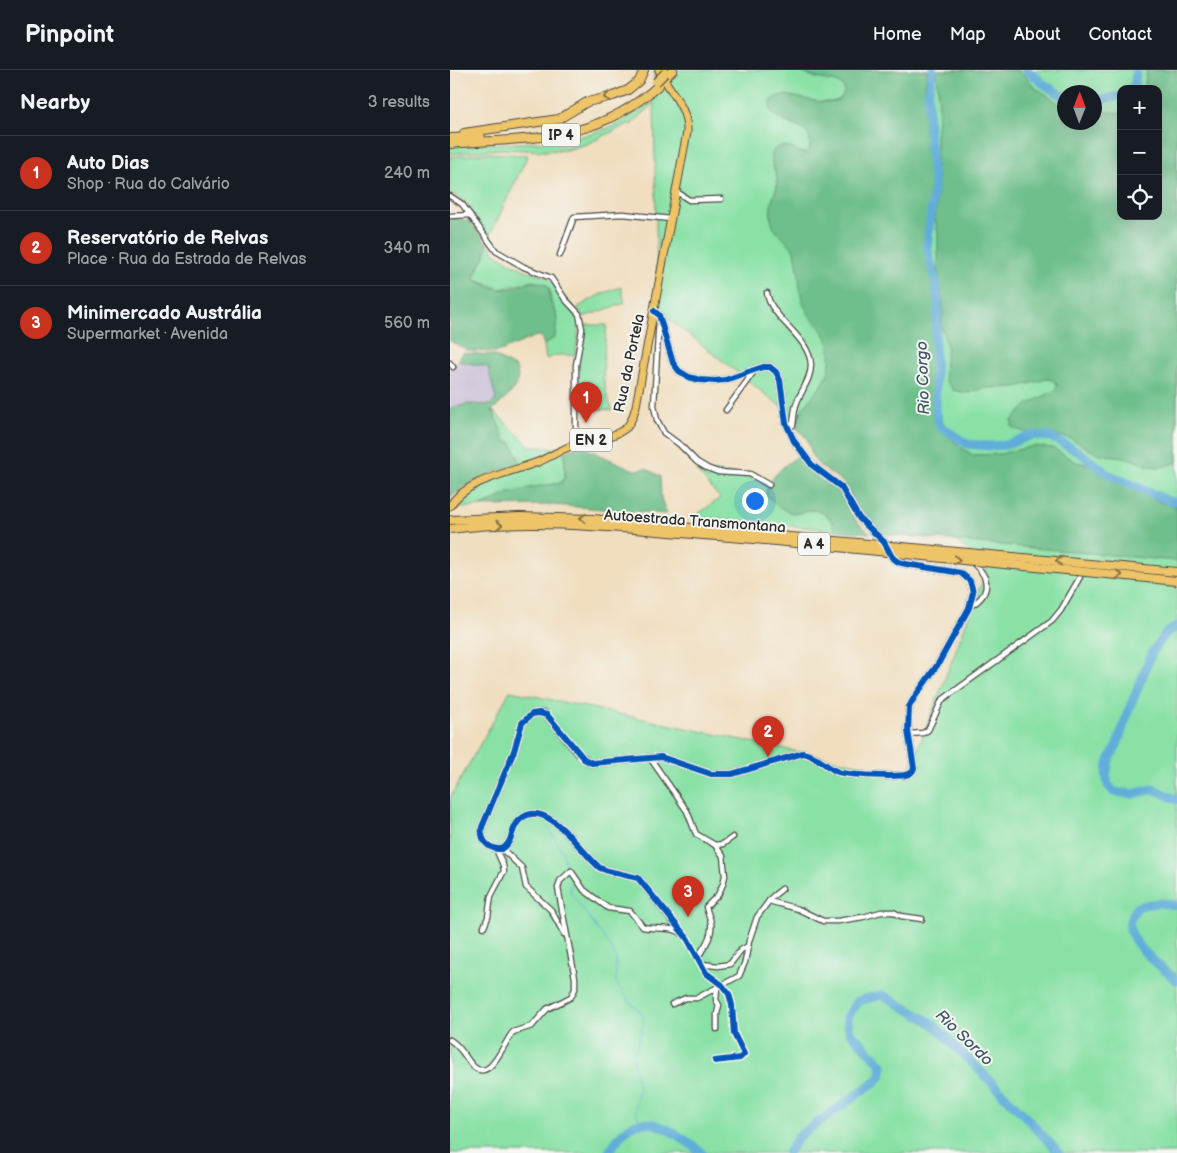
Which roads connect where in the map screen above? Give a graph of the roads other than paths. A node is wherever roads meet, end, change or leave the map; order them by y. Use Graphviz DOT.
graph roads {
  1 [pos="644,70"];
  2 [pos="654,70"];
  3 [pos="666,72"];
  4 [pos="658,84"];
  5 [pos="450,138"];
  6 [pos="686,140"];
  7 [pos="450,144"];
  8 [pos="676,193"];
  9 [pos="450,196"];
  10 [pos="721,200"];
  11 [pos="470,215"];
  12 [pos="450,216"];
  13 [pos="671,219"];
  14 [pos="560,255"];
  15 [pos="767,293"];
  16 [pos="656,313"];
  17 [pos="756,368"];
  18 [pos="726,410"];
  19 [pos="788,428"];
  20 [pos="576,444"];
  21 [pos="769,485"];
  22 [pos="450,506"];
  23 [pos="450,520"];
  24 [pos="450,529"];
  25 [pos="975,565"];
  26 [pos="1177,572"];
  27 [pos="1080,577"];
  28 [pos="1177,581"];
  29 [pos="969,608"];
  30 [pos="909,734"];
  31 [pos="650,758"];
  32 [pos="733,837"];
  33 [pos="715,845"];
  34 [pos="499,849"];
  35 [pos="782,888"];
  36 [pos="769,901"];
  37 [pos="922,918"];
  38 [pos="484,928"];
  39 [pos="684,935"];
  40 [pos="567,941"];
  41 [pos="748,946"];
  42 [pos="698,957"];
  43 [pos="702,964"];
  44 [pos="722,985"];
  45 [pos="717,988"];
  46 [pos="672,1004"];
  47 [pos="716,1029"];
  48 [pos="450,1040"];
  49 [pos="715,1061"];
  1 -- 5 [label="highway, one-way"];
  2 -- 6 [label="main road, Rua da Portela / EN 2"];
  3 -- 4 [label="highway, IP 4, bridge"];
  3 -- 6 [label="main road, Rua da Portela / EN 2"];
  4 -- 5 [label="highway, IP 4"];
  4 -- 7 [label="highway, IP 4"];
  6 -- 8 [label="main road, Rua da Portela / EN 2"];
  8 -- 10 [label="street"];
  8 -- 13 [label="main road, Rua da Portela / EN 2"];
  9 -- 11 [label="street"];
  11 -- 12 [label="street"];
  11 -- 20 [label="street"];
  13 -- 14 [label="street"];
  13 -- 16 [label="main road, Rua da Portela / EN 2"];
  15 -- 19 [label="street"];
  16 -- 17 [label="street"];
  16 -- 20 [label="main road, Rua da Portela / EN 2"];
  16 -- 21 [label="street"];
  17 -- 18 [label="street"];
  17 -- 19 [label="street"];
  19 -- 29 [label="street"];
  20 -- 22 [label="main road, Rua da Portela / EN 2"];
  26 -- 23 [label="highway, Autoestrada Transmontana / A 4, one-way, bridge"];
  24 -- 28 [label="highway, Autoestrada Transmontana / A 4, one-way, bridge"];
  25 -- 29 [label="street"];
  27 -- 30 [label="street"];
  29 -- 30 [label="street"];
  30 -- 31 [label="street"];
  31 -- 33 [label="street"];
  31 -- 34 [label="street"];
  32 -- 33 [label="street"];
  33 -- 42 [label="street"];
  34 -- 38 [label="street"];
  34 -- 39 [label="street"];
  34 -- 40 [label="street"];
  35 -- 36 [label="street"];
  36 -- 37 [label="street"];
  36 -- 41 [label="street"];
  39 -- 40 [label="street"];
  39 -- 42 [label="street"];
  40 -- 48 [label="street"];
  41 -- 43 [label="street"];
  41 -- 44 [label="street"];
  42 -- 43 [label="street"];
  43 -- 44 [label="street"];
  44 -- 45 [label="street"];
  44 -- 49 [label="street"];
  45 -- 46 [label="street"];
  45 -- 47 [label="street"];
}
